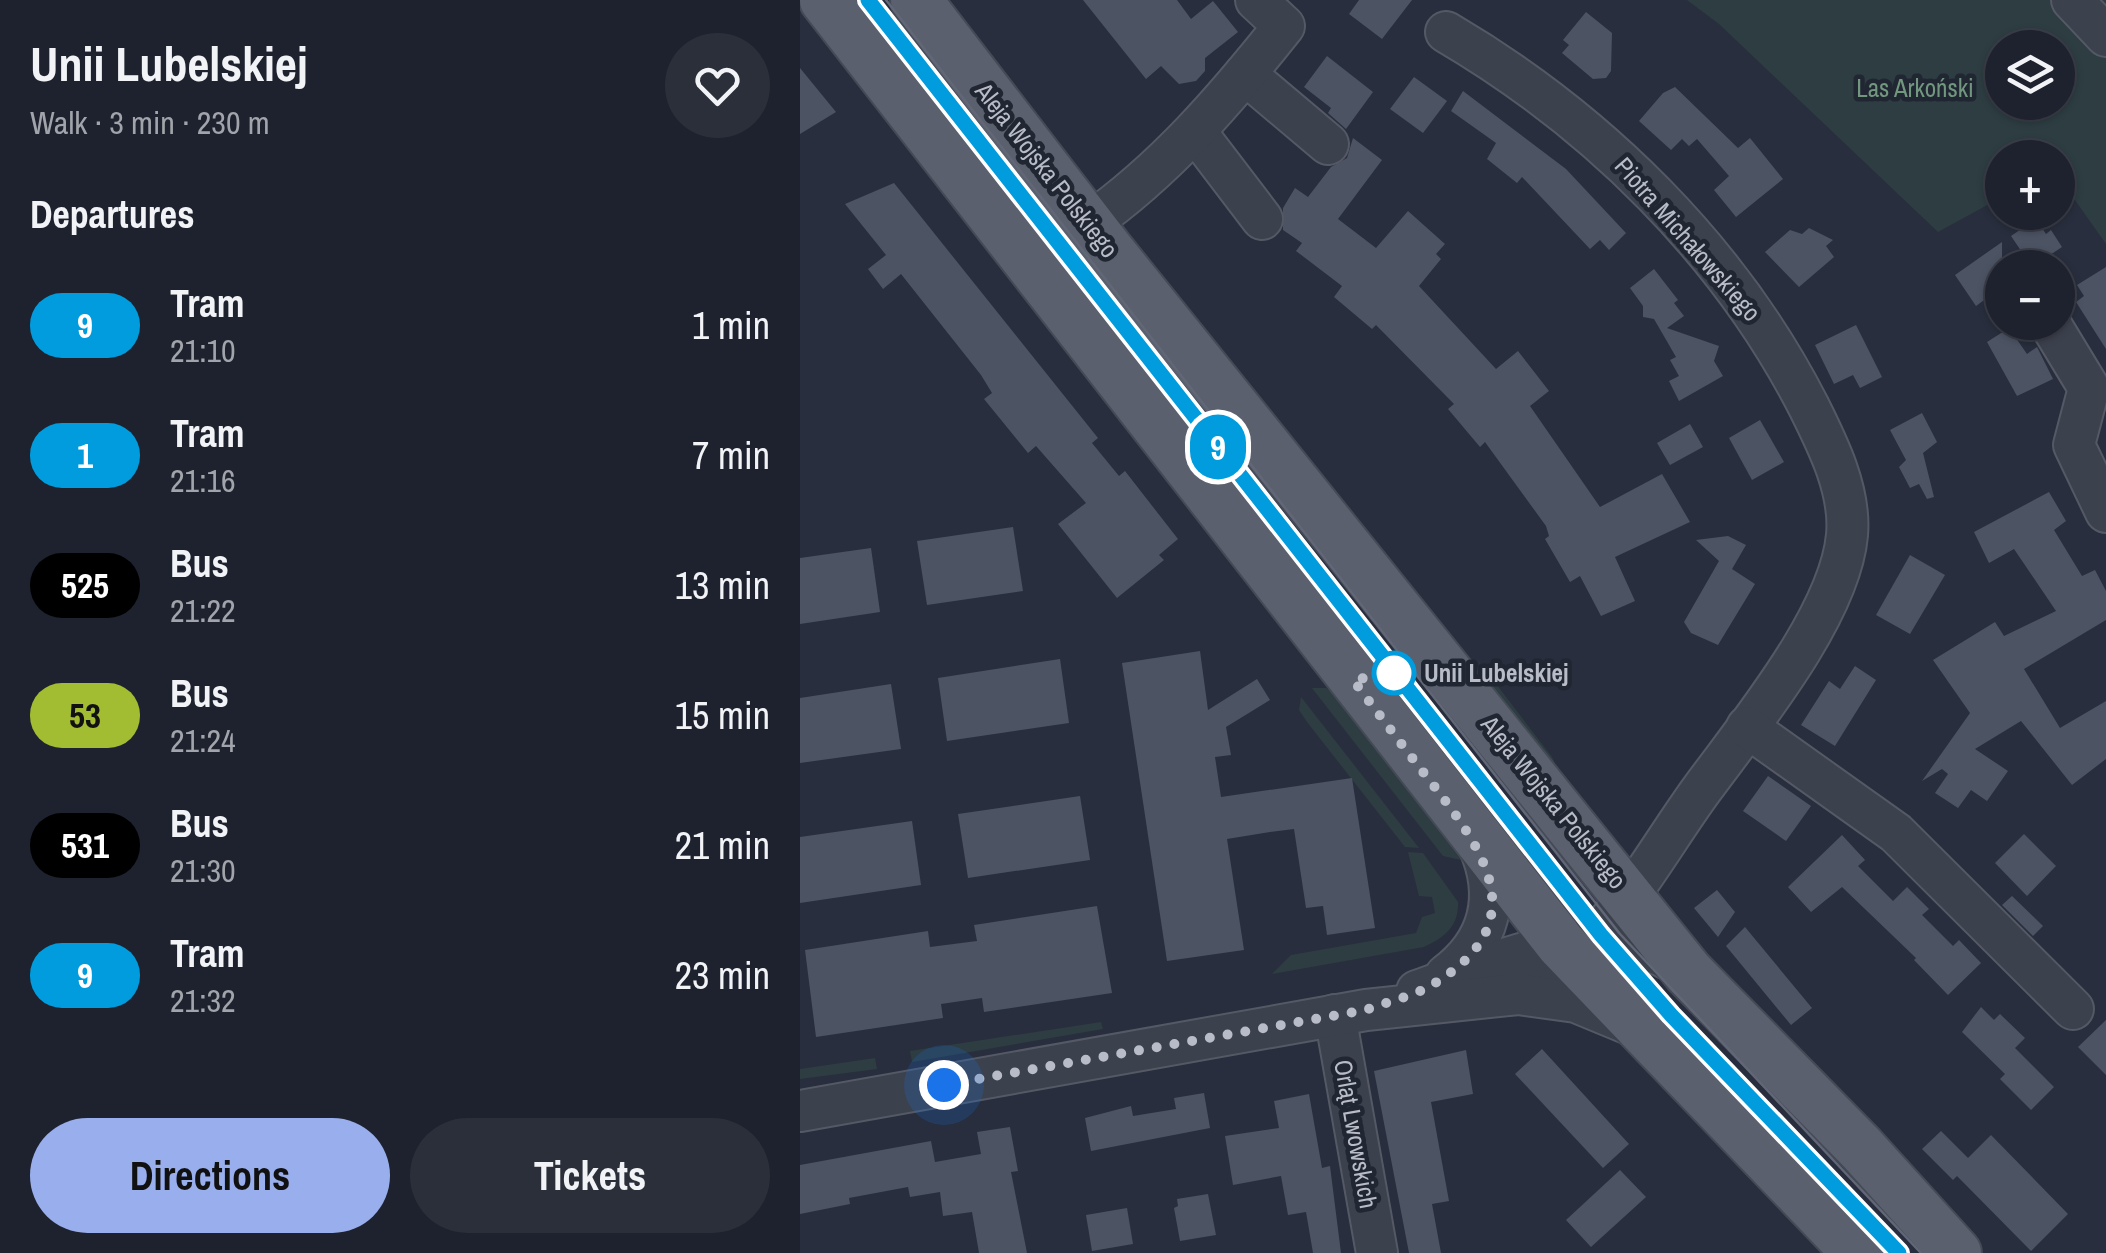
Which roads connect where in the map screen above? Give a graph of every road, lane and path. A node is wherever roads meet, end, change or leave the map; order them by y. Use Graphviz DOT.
graph roads {
  1 [pos="825,0"];
  2 [pos="916,0"];
  3 [pos="2072,0"];
  4 [pos="1282,9"];
  5 [pos="1446,32"];
  6 [pos="2106,36"];
  7 [pos="1245,74"];
  8 [pos="1196,131"];
  9 [pos="1328,144"];
  10 [pos="1262,219"];
  11 [pos="1088,224"];
  12 [pos="2060,340"];
  13 [pos="2106,512"];
  14 [pos="1748,726"];
  15 [pos="1474,838"];
  16 [pos="1627,894"];
  17 [pos="1552,955"];
  18 [pos="1688,972"];
  19 [pos="1426,988"];
  20 [pos="2073,1008"];
  21 [pos="1350,1012"];
  22 [pos="800,1111"];
  23 [pos="1376,1253"];
  24 [pos="1858,1253"];
  25 [pos="1956,1253"];
  1 -- 15 [label="main road"];
  2 -- 11 [label="main road, Aleja Wojska Polskiego"];
  3 -- 6 [label="street"];
  4 -- 7 [label="street"];
  5 -- 14 [label="street, Piotra Michałowskiego"];
  7 -- 8 [label="street"];
  7 -- 9 [label="street"];
  8 -- 10 [label="street"];
  8 -- 11 [label="street"];
  11 -- 16 [label="main road, Aleja Wojska Polskiego"];
  12 -- 13 [label="street"];
  14 -- 16 [label="street, Piotra Michałowskiego"];
  14 -- 20 [label="street"];
  15 -- 17 [label="main road"];
  15 -- 19 [label="street"];
  16 -- 17 [label="street, Aleja Wojska Polskiego"];
  16 -- 18 [label="main road, Aleja Wojska Polskiego"];
  17 -- 18 [label="street"];
  17 -- 19 [label="street"];
  17 -- 21 [label="street"];
  17 -- 24 [label="main road"];
  18 -- 25 [label="main road, Aleja Wojska Polskiego"];
  19 -- 21 [label="street"];
  21 -- 22 [label="street"];
  21 -- 23 [label="street, Orląt Lwowskich"];
}
